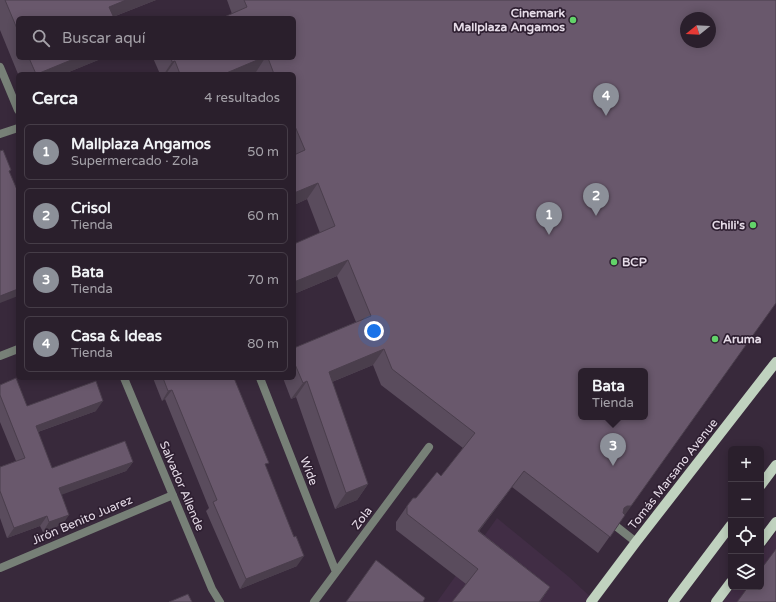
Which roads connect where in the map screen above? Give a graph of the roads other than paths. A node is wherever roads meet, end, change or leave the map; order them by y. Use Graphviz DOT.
graph roads {
  1 [pos="0,67"];
  2 [pos="16,105"];
  3 [pos="16,129"];
  4 [pos="0,134"];
  5 [pos="16,350"];
  6 [pos="0,356"];
  7 [pos="776,362"];
  8 [pos="125,380"];
  9 [pos="261,380"];
  10 [pos="429,448"];
  11 [pos="776,465"];
  12 [pos="763,482"];
  13 [pos="173,495"];
  14 [pos="776,522"];
  15 [pos="617,527"];
  16 [pos="728,529"];
  17 [pos="764,538"];
  18 [pos="636,542"];
  19 [pos="0,568"];
  20 [pos="336,572"];
  21 [pos="728,586"];
  22 [pos="220,602"];
  23 [pos="314,602"];
  24 [pos="591,602"];
  25 [pos="673,602"];
  26 [pos="716,602"];
  1 -- 2 [label="street"];
  3 -- 4 [label="street"];
  5 -- 6 [label="street"];
  7 -- 18 [label="main road, Tomás Marsano Avenue"];
  8 -- 13 [label="street, Salvador Allende"];
  9 -- 20 [label="street, Wide"];
  10 -- 20 [label="street, Zola"];
  11 -- 12 [label="main road"];
  13 -- 19 [label="street, Jirón Benito Juarez"];
  13 -- 22 [label="street, Salvador Allende"];
  14 -- 17 [label="main road"];
  15 -- 18 [label="street"];
  16 -- 25 [label="main road"];
  18 -- 24 [label="main road, Tomás Marsano Avenue"];
  20 -- 23 [label="street, Zola"];
  21 -- 26 [label="main road"];
}
